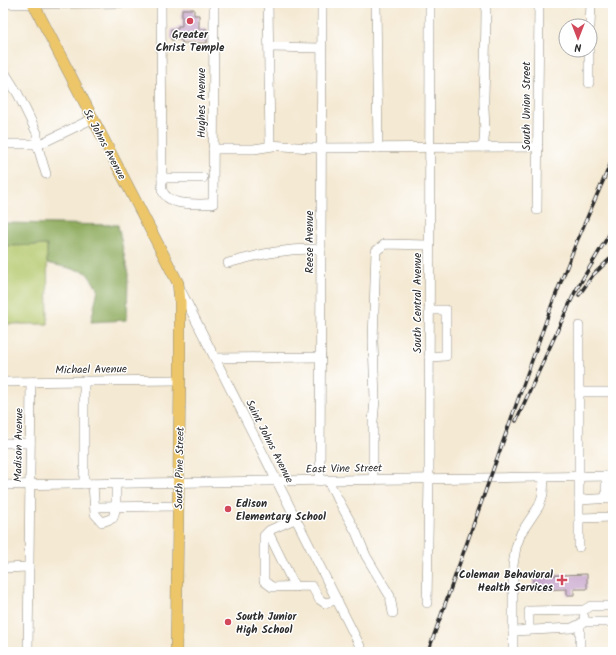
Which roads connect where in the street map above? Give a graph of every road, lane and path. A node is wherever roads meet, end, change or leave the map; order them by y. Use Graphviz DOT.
graph roads {
  1 [pos="33,3"];
  2 [pos="120,3"];
  3 [pos="161,3"];
  4 [pos="214,3"];
  5 [pos="268,3"];
  6 [pos="322,3"];
  7 [pos="376,3"];
  8 [pos="430,3"];
  9 [pos="486,3"];
  10 [pos="539,3"];
  11 [pos="591,3"];
  12 [pos="3,4"];
  13 [pos="590,18"];
  14 [pos="269,47"];
  15 [pos="322,48"];
  16 [pos="589,58"];
  17 [pos="3,70"];
  18 [pos="589,83"];
  19 [pos="92,118"];
  20 [pos="3,144"];
  21 [pos="38,144"];
  22 [pos="273,146"];
  23 [pos="430,147"];
  24 [pos="483,147"];
  25 [pos="538,147"];
  26 [pos="321,148"];
  27 [pos="378,148"];
  28 [pos="213,149"];
  29 [pos="46,174"];
  30 [pos="162,178"];
  31 [pos="203,178"];
  32 [pos="537,210"];
  33 [pos="429,245"];
  34 [pos="321,249"];
  35 [pos="228,263"];
  36 [pos="178,284"];
  37 [pos="429,310"];
  38 [pos="579,326"];
  39 [pos="429,356"];
  40 [pos="321,357"];
  41 [pos="214,358"];
  42 [pos="180,380"];
  43 [pos="84,381"];
  44 [pos="3,382"];
  45 [pos="31,382"];
  46 [pos="579,392"];
  47 [pos="613,392"];
  48 [pos="30,443"];
  49 [pos="3,444"];
  50 [pos="610,476"];
  51 [pos="544,477"];
  52 [pos="579,477"];
  53 [pos="429,479"];
  54 [pos="373,480"];
  55 [pos="277,481"];
  56 [pos="324,481"];
  57 [pos="178,483"];
  58 [pos="89,484"];
  59 [pos="116,484"];
  60 [pos="3,485"];
  61 [pos="30,485"];
  62 [pos="610,499"];
  63 [pos="579,500"];
  64 [pos="178,506"];
  65 [pos="95,507"];
  66 [pos="116,507"];
  67 [pos="613,517"];
  68 [pos="579,518"];
  69 [pos="295,519"];
  70 [pos="269,531"];
  71 [pos="578,546"];
  72 [pos="29,567"];
  73 [pos="3,568"];
  74 [pos="295,587"];
  75 [pos="337,600"];
  76 [pos="427,603"];
  77 [pos="613,606"];
  78 [pos="584,610"];
  79 [pos="393,613"];
  80 [pos="613,622"];
  81 [pos="582,624"];
  82 [pos="529,629"];
  83 [pos="513,631"];
  84 [pos="28,652"];
  85 [pos="176,652"];
  86 [pos="363,652"];
  87 [pos="513,652"];
  88 [pos="580,652"];
  1 -- 2 [label="street"];
  1 -- 12 [label="street"];
  1 -- 19 [label="main road, St Johns Avenue"];
  3 -- 30 [label="street"];
  4 -- 28 [label="street, Hughes Avenue"];
  5 -- 14 [label="street"];
  6 -- 15 [label="street, Reese Avenue"];
  7 -- 27 [label="street"];
  8 -- 23 [label="street, South Central Avenue"];
  9 -- 24 [label="street"];
  10 -- 25 [label="street, South Union Street"];
  11 -- 13 [label="street"];
  14 -- 15 [label="street"];
  14 -- 22 [label="street"];
  15 -- 26 [label="street, Reese Avenue"];
  16 -- 18 [label="street"];
  17 -- 21 [label="street"];
  19 -- 21 [label="street"];
  19 -- 36 [label="main road, St Johns Avenue"];
  20 -- 21 [label="street"];
  21 -- 29 [label="street"];
  22 -- 26 [label="street"];
  22 -- 28 [label="street"];
  23 -- 24 [label="street"];
  23 -- 27 [label="street"];
  23 -- 33 [label="street, South Central Avenue"];
  24 -- 25 [label="street"];
  25 -- 32 [label="street, South Union Street"];
  26 -- 27 [label="street"];
  26 -- 34 [label="street, Reese Avenue"];
  28 -- 30 [label="street, Hughes Avenue"];
  30 -- 31 [label="street"];
  33 -- 37 [label="street, South Central Avenue"];
  33 -- 54 [label="street"];
  34 -- 35 [label="street"];
  34 -- 40 [label="street, Reese Avenue"];
  36 -- 41 [label="street, Saint Johns Avenue"];
  36 -- 42 [label="main road, South Pine Street"];
  37 -- 39 [label="street, South Central Avenue"];
  37 -- 39 [label="street"];
  38 -- 46 [label="street"];
  39 -- 53 [label="street, South Central Avenue"];
  40 -- 41 [label="street"];
  40 -- 56 [label="street, Reese Avenue"];
  41 -- 55 [label="street, Saint Johns Avenue"];
  42 -- 43 [label="street, Michael Avenue"];
  42 -- 57 [label="main road, South Pine Street"];
  43 -- 45 [label="street, Michael Avenue"];
  43 -- 58 [label="street"];
  44 -- 45 [label="street, Michael Avenue"];
  45 -- 48 [label="street, Madison Avenue"];
  46 -- 47 [label="street"];
  46 -- 52 [label="street"];
  48 -- 49 [label="street"];
  48 -- 61 [label="street, Madison Avenue"];
  50 -- 52 [label="street, East Vine Street"];
  50 -- 62 [label="street"];
  51 -- 52 [label="street, East Vine Street"];
  51 -- 53 [label="street, East Vine Street"];
  51 -- 83 [label="street"];
  52 -- 63 [label="street"];
  53 -- 54 [label="street, East Vine Street"];
  53 -- 76 [label="street, South Central Avenue"];
  54 -- 56 [label="street, East Vine Street"];
  55 -- 56 [label="street, East Vine Street"];
  55 -- 57 [label="street, East Vine Street"];
  55 -- 69 [label="street, Saint Johns Avenue"];
  56 -- 79 [label="street"];
  57 -- 59 [label="street, East Vine Street"];
  57 -- 64 [label="main road, South Pine Street"];
  58 -- 59 [label="street, East Vine Street"];
  58 -- 61 [label="street, East Vine Street"];
  58 -- 65 [label="street"];
  59 -- 66 [label="street"];
  60 -- 61 [label="street, East Vine Street"];
  61 -- 72 [label="street, Madison Avenue"];
  62 -- 63 [label="street"];
  63 -- 68 [label="street"];
  64 -- 66 [label="street"];
  64 -- 85 [label="main road, South Pine Street"];
  65 -- 66 [label="street"];
  65 -- 66 [label="street"];
  67 -- 68 [label="street"];
  68 -- 71 [label="street"];
  69 -- 70 [label="street"];
  69 -- 75 [label="street, Saint Johns Avenue"];
  70 -- 74 [label="street"];
  70 -- 74 [label="street"];
  72 -- 73 [label="street"];
  72 -- 84 [label="street, Madison Avenue"];
  74 -- 75 [label="street"];
  75 -- 86 [label="street, Saint Johns Avenue"];
  77 -- 78 [label="street"];
  78 -- 81 [label="street"];
  78 -- 82 [label="street"];
  80 -- 81 [label="street"];
  81 -- 82 [label="street"];
  81 -- 88 [label="street"];
  82 -- 83 [label="street"];
  83 -- 87 [label="street"];
}
